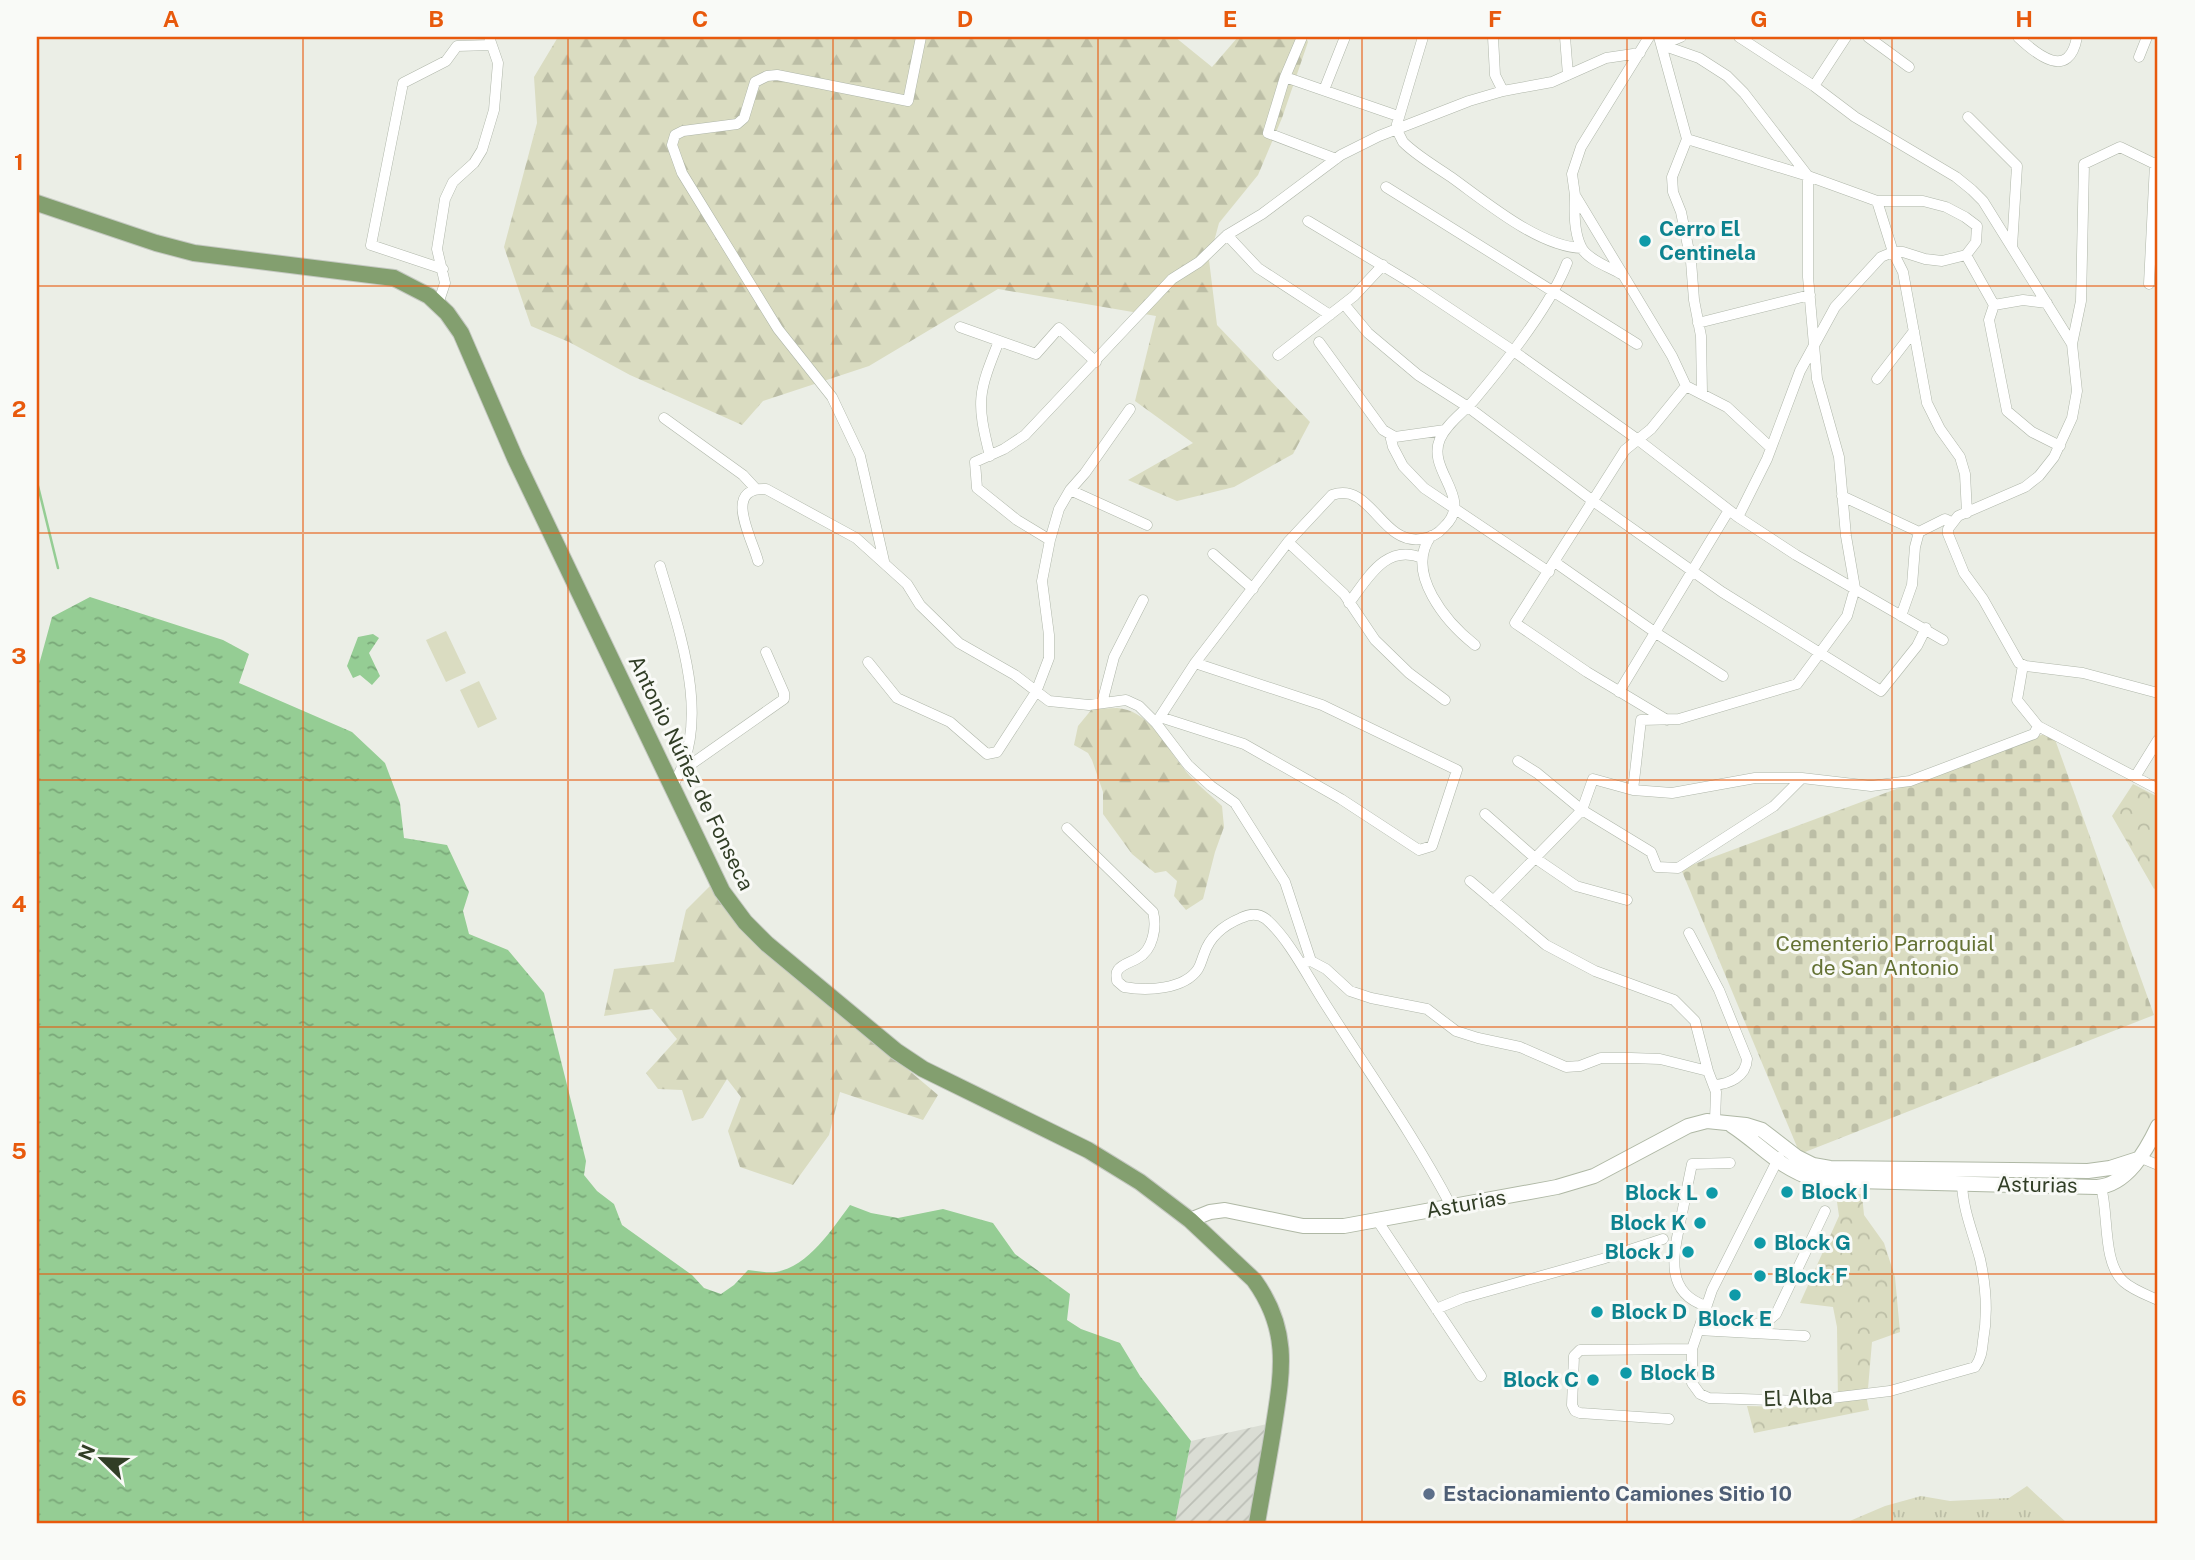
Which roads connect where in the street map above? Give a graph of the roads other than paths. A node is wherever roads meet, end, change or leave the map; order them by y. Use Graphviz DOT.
graph roads {
  1 [pos="921,37"];
  2 [pos="1345,37"];
  3 [pos="1423,37"];
  4 [pos="1493,37"];
  5 [pos="1565,37"];
  6 [pos="1649,37"];
  7 [pos="1681,37"];
  8 [pos="1739,37"];
  9 [pos="1846,37"];
  10 [pos="1868,37"];
  11 [pos="2018,37"];
  12 [pos="2077,37"];
  13 [pos="2147,37"];
  14 [pos="1297,39"];
  15 [pos="490,41"];
  16 [pos="1660,41"];
  17 [pos="1640,53"];
  18 [pos="2139,57"];
  19 [pos="1909,67"];
  20 [pos="1568,75"];
  21 [pos="1285,77"];
  22 [pos="1814,86"];
  23 [pos="1324,90"];
  24 [pos="1503,91"];
  25 [pos="1398,116"];
  26 [pos="1968,117"];
  27 [pos="1397,130"];
  28 [pos="1686,139"];
  29 [pos="1336,159"];
  30 [pos="2157,163"];
  31 [pos="1808,176"];
  32 [pos="1386,187"];
  33 [pos="1575,195"];
  34 [pos="1877,201"];
  35 [pos="38,206"];
  36 [pos="1308,221"];
  37 [pos="1227,235"];
  38 [pos="1582,248"];
  39 [pos="2011,248"];
  40 [pos="1893,252"];
  41 [pos="1966,255"];
  42 [pos="1567,263"];
  43 [pos="1383,265"];
  44 [pos="443,269"];
  45 [pos="1622,274"];
  46 [pos="2149,284"];
  47 [pos="1555,291"];
  48 [pos="1810,295"];
  49 [pos="2047,303"];
  50 [pos="438,304"];
  51 [pos="1344,304"];
  52 [pos="1994,305"];
  53 [pos="1331,314"];
  54 [pos="1698,323"];
  55 [pos="960,327"];
  56 [pos="1914,331"];
  57 [pos="999,341"];
  58 [pos="1319,342"];
  59 [pos="1637,344"];
  60 [pos="1814,344"];
  61 [pos="2072,344"];
  62 [pos="1512,350"];
  63 [pos="1278,355"];
  64 [pos="1096,362"];
  65 [pos="1877,379"];
  66 [pos="1686,386"];
  67 [pos="1702,393"];
  68 [pos="1468,407"];
  69 [pos="1130,409"];
  70 [pos="664,418"];
  71 [pos="1445,430"];
  72 [pos="1390,435"];
  73 [pos="1637,439"];
  74 [pos="2060,446"];
  75 [pos="1770,447"];
  76 [pos="990,456"];
  77 [pos="755,488"];
  78 [pos="1070,490"];
  79 [pos="1842,496"];
  80 [pos="1593,501"];
  81 [pos="1455,510"];
  82 [pos="1733,513"];
  83 [pos="1966,513"];
  84 [pos="1951,522"];
  85 [pos="1147,525"];
  86 [pos="1919,532"];
  87 [pos="1431,537"];
  88 [pos="1050,540"];
  89 [pos="1288,542"];
  90 [pos="1213,554"];
  91 [pos="1422,558"];
  92 [pos="758,561"];
  93 [pos="884,562"];
  94 [pos="1556,563"];
  95 [pos="660,566"];
  96 [pos="1549,572"];
  97 [pos="1692,572"];
  98 [pos="1855,588"];
  99 [pos="1254,589"];
  100 [pos="1143,600"];
  101 [pos="1349,603"];
  102 [pos="1900,616"];
  103 [pos="1926,628"];
  104 [pos="1656,633"];
  105 [pos="1943,640"];
  106 [pos="1475,645"];
  107 [pos="766,652"];
  108 [pos="1820,652"];
  109 [pos="868,662"];
  110 [pos="1195,663"];
  111 [pos="2023,666"];
  112 [pos="1723,676"];
  113 [pos="1036,692"];
  114 [pos="1619,692"];
  115 [pos="2158,694"];
  116 [pos="1445,700"];
  117 [pos="1102,703"];
  118 [pos="1158,720"];
  119 [pos="1668,720"];
  120 [pos="2038,726"];
  121 [pos="2158,740"];
  122 [pos="1518,761"];
  123 [pos="683,770"];
  124 [pos="2135,777"];
  125 [pos="1802,778"];
  126 [pos="672,786"];
  127 [pos="2158,789"];
  128 [pos="1633,790"];
  129 [pos="1582,810"];
  130 [pos="1485,814"];
  131 [pos="1067,828"];
  132 [pos="1535,858"];
  133 [pos="1470,881"];
  134 [pos="1627,900"];
  135 [pos="1493,901"];
  136 [pos="1689,933"];
  137 [pos="1306,962"];
  138 [pos="1708,1071"];
  139 [pos="1714,1085"];
  140 [pos="1715,1121"];
  141 [pos="1730,1124"];
  142 [pos="2158,1126"];
  143 [pos="1785,1148"];
  144 [pos="2141,1158"];
  145 [pos="1776,1162"];
  146 [pos="1730,1163"];
  147 [pos="2158,1165"];
  148 [pos="1962,1184"];
  149 [pos="2101,1187"];
  150 [pos="1451,1206"];
  151 [pos="1825,1211"];
  152 [pos="1190,1220"];
  153 [pos="1377,1220"];
  154 [pos="1663,1239"];
  155 [pos="2158,1300"];
  156 [pos="1706,1307"];
  157 [pos="1436,1309"];
  158 [pos="1699,1326"];
  159 [pos="1805,1336"];
  160 [pos="1692,1349"];
  161 [pos="1481,1376"];
  162 [pos="1669,1419"];
  163 [pos="1257,1523"];
  1 -- 93 [label="street"];
  2 -- 23 [label="street"];
  3 -- 25 [label="street"];
  4 -- 24 [label="street"];
  5 -- 20 [label="street"];
  6 -- 17 [label="street"];
  7 -- 16 [label="street"];
  8 -- 22 [label="street"];
  9 -- 22 [label="street"];
  10 -- 19 [label="street"];
  11 -- 12 [label="street"];
  13 -- 18 [label="street"];
  14 -- 21 [label="street"];
  15 -- 44 [label="street"];
  15 -- 44 [label="street"];
  16 -- 28 [label="street"];
  16 -- 31 [label="street"];
  17 -- 20 [label="street"];
  17 -- 33 [label="street"];
  20 -- 24 [label="street"];
  21 -- 23 [label="street"];
  21 -- 29 [label="street"];
  22 -- 39 [label="street"];
  23 -- 25 [label="street"];
  24 -- 27 [label="street"];
  25 -- 27 [label="street"];
  26 -- 39 [label="street"];
  27 -- 29 [label="street"];
  27 -- 38 [label="street"];
  28 -- 31 [label="street"];
  28 -- 54 [label="street"];
  29 -- 37 [label="street"];
  30 -- 46 [label="street"];
  30 -- 61 [label="street"];
  31 -- 34 [label="street"];
  31 -- 48 [label="street"];
  32 -- 47 [label="street"];
  33 -- 38 [label="street"];
  33 -- 45 [label="street"];
  34 -- 40 [label="street"];
  34 -- 41 [label="street"];
  35 -- 50 [label="main road, Antonio Núñez de Fonseca"];
  36 -- 43 [label="street"];
  37 -- 53 [label="street"];
  37 -- 64 [label="street"];
  38 -- 45 [label="street"];
  39 -- 49 [label="street"];
  40 -- 41 [label="street"];
  40 -- 56 [label="street"];
  40 -- 60 [label="street"];
  41 -- 52 [label="street"];
  42 -- 47 [label="street"];
  43 -- 51 [label="street"];
  43 -- 62 [label="street"];
  44 -- 50 [label="street"];
  45 -- 66 [label="street"];
  47 -- 59 [label="street"];
  47 -- 62 [label="street"];
  48 -- 54 [label="street"];
  48 -- 60 [label="street"];
  49 -- 52 [label="street"];
  49 -- 61 [label="street"];
  50 -- 126 [label="main road, Antonio Núñez de Fonseca"];
  51 -- 53 [label="street"];
  51 -- 68 [label="street"];
  52 -- 74 [label="street"];
  53 -- 63 [label="street"];
  54 -- 67 [label="street"];
  55 -- 57 [label="street"];
  56 -- 65 [label="street"];
  56 -- 83 [label="street"];
  57 -- 64 [label="street"];
  57 -- 76 [label="street"];
  58 -- 72 [label="street"];
  60 -- 75 [label="street"];
  60 -- 79 [label="street"];
  61 -- 74 [label="street"];
  62 -- 68 [label="street"];
  62 -- 73 [label="street"];
  64 -- 76 [label="street"];
  66 -- 67 [label="street"];
  66 -- 73 [label="street"];
  67 -- 75 [label="street"];
  68 -- 71 [label="street"];
  68 -- 80 [label="street"];
  69 -- 78 [label="street"];
  70 -- 77 [label="street"];
  71 -- 72 [label="street"];
  71 -- 81 [label="street"];
  72 -- 81 [label="street"];
  73 -- 80 [label="street"];
  73 -- 82 [label="street"];
  74 -- 83 [label="street"];
  75 -- 82 [label="street"];
  76 -- 88 [label="street"];
  77 -- 92 [label="street"];
  77 -- 93 [label="street"];
  78 -- 85 [label="street"];
  78 -- 88 [label="street"];
  79 -- 86 [label="street"];
  79 -- 98 [label="street"];
  80 -- 94 [label="street"];
  80 -- 97 [label="street"];
  81 -- 87 [label="street"];
  81 -- 96 [label="street"];
  82 -- 97 [label="street"];
  82 -- 98 [label="street"];
  83 -- 84 [label="street"];
  84 -- 86 [label="street"];
  84 -- 111 [label="street"];
  86 -- 102 [label="street"];
  87 -- 89 [label="street"];
  87 -- 91 [label="street"];
  88 -- 113 [label="street"];
  89 -- 99 [label="street"];
  89 -- 101 [label="street"];
  90 -- 99 [label="street"];
  91 -- 101 [label="street"];
  91 -- 106 [label="street"];
  93 -- 113 [label="street"];
  94 -- 96 [label="street"];
  94 -- 104 [label="street"];
  95 -- 123 [label="street"];
  96 -- 114 [label="street"];
  97 -- 104 [label="street"];
  97 -- 108 [label="street"];
  98 -- 102 [label="street"];
  98 -- 108 [label="street"];
  99 -- 110 [label="street"];
  100 -- 117 [label="street"];
  101 -- 116 [label="street"];
  102 -- 103 [label="street"];
  103 -- 105 [label="street"];
  103 -- 108 [label="street"];
  104 -- 112 [label="street"];
  104 -- 114 [label="street"];
  107 -- 123 [label="street"];
  108 -- 119 [label="street"];
  109 -- 113 [label="street"];
  110 -- 118 [label="street"];
  110 -- 118 [label="street"];
  111 -- 115 [label="street"];
  111 -- 120 [label="street"];
  113 -- 117 [label="street"];
  114 -- 119 [label="street"];
  117 -- 118 [label="street"];
  118 -- 137 [label="street"];
  119 -- 128 [label="street"];
  120 -- 124 [label="street"];
  120 -- 125 [label="street"];
  121 -- 124 [label="street"];
  122 -- 129 [label="street"];
  123 -- 126 [label="street"];
  124 -- 127 [label="street"];
  125 -- 128 [label="street"];
  125 -- 129 [label="street"];
  126 -- 152 [label="main road, Antonio Núñez de Fonseca"];
  128 -- 129 [label="street"];
  129 -- 132 [label="street"];
  130 -- 132 [label="street"];
  131 -- 137 [label="street"];
  132 -- 134 [label="street"];
  132 -- 135 [label="street"];
  133 -- 135 [label="street"];
  135 -- 138 [label="street"];
  136 -- 139 [label="street"];
  137 -- 138 [label="street"];
  137 -- 150 [label="street"];
  138 -- 139 [label="street"];
  139 -- 140 [label="street"];
  140 -- 141 [label="street, Asturias"];
  140 -- 150 [label="street, Asturias"];
  141 -- 143 [label="street, Asturias"];
  141 -- 145 [label="street, Asturias"];
  142 -- 144 [label="street"];
  143 -- 144 [label="street, Asturias"];
  143 -- 145 [label="street, El Alba"];
  144 -- 147 [label="street"];
  144 -- 149 [label="street, Asturias"];
  145 -- 148 [label="street, Asturias"];
  145 -- 156 [label="street, El Alba"];
  146 -- 156 [label="street"];
  148 -- 149 [label="street, Asturias"];
  148 -- 160 [label="street, El Alba"];
  149 -- 155 [label="street"];
  150 -- 153 [label="street, Asturias"];
  151 -- 158 [label="street"];
  152 -- 153 [label="street, Asturias"];
  152 -- 163 [label="main road, Antonio Núñez de Fonseca"];
  153 -- 157 [label="street"];
  154 -- 157 [label="street"];
  156 -- 158 [label="street, El Alba"];
  157 -- 161 [label="street"];
  158 -- 159 [label="street"];
  158 -- 160 [label="street, El Alba"];
  160 -- 162 [label="street"];
}
